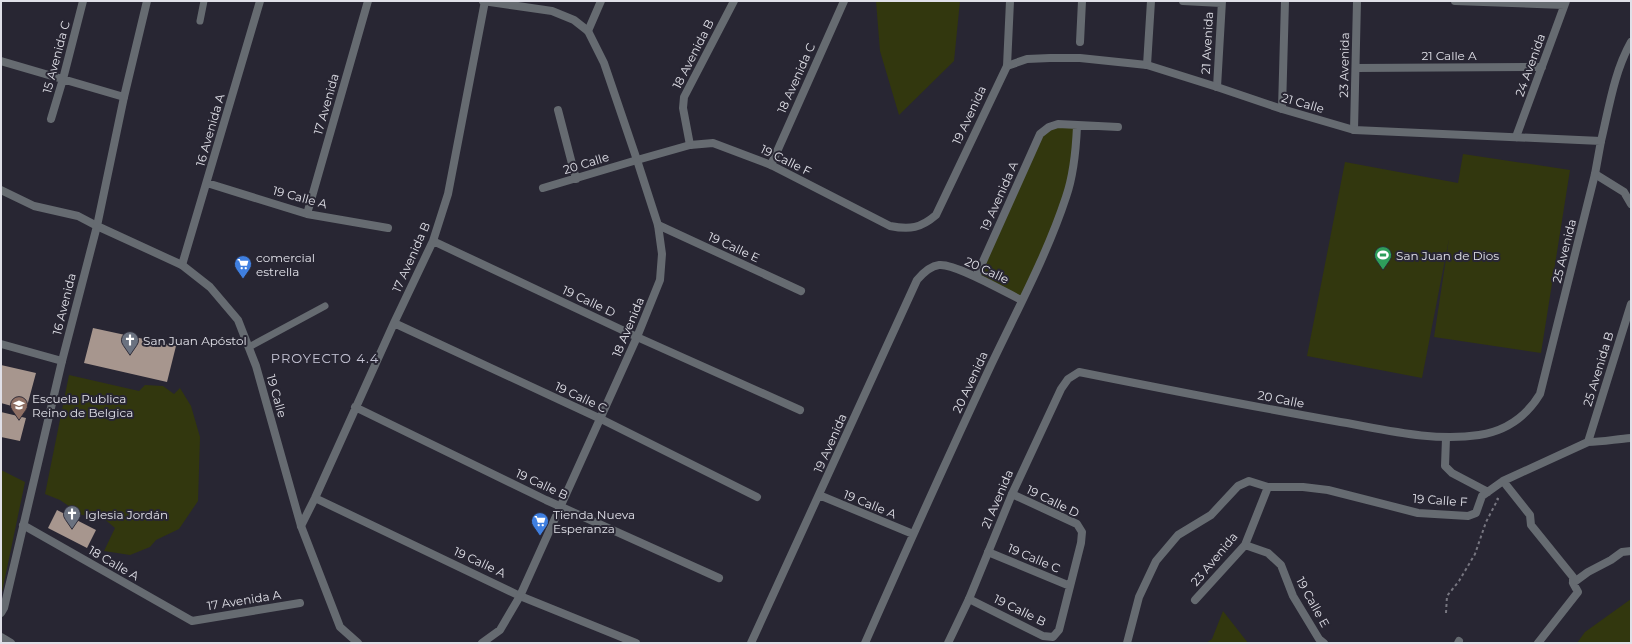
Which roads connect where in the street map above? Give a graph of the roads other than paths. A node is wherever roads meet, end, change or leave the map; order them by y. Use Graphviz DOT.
graph roads {
  1 [pos="83,1"];
  2 [pos="147,1"];
  3 [pos="204,1"];
  4 [pos="260,1"];
  5 [pos="368,1"];
  6 [pos="484,1"];
  7 [pos="601,1"];
  8 [pos="734,1"];
  9 [pos="844,1"];
  10 [pos="1010,1"];
  11 [pos="1082,1"];
  12 [pos="1151,1"];
  13 [pos="1183,1"];
  14 [pos="1285,1"];
  15 [pos="1357,1"];
  16 [pos="1455,1"];
  17 [pos="1221,2"];
  18 [pos="1565,3"];
  19 [pos="517,4"];
  20 [pos="200,21"];
  21 [pos="588,31"];
  22 [pos="1080,42"];
  23 [pos="1631,42"];
  24 [pos="1,61"];
  25 [pos="1147,65"];
  26 [pos="1007,66"];
  27 [pos="1542,67"];
  28 [pos="1356,68"];
  29 [pos="64,79"];
  30 [pos="1217,87"];
  31 [pos="124,96"];
  32 [pos="1282,109"];
  33 [pos="558,110"];
  34 [pos="50,119"];
  35 [pos="1077,126"];
  36 [pos="1118,127"];
  37 [pos="1354,130"];
  38 [pos="1516,136"];
  39 [pos="1601,140"];
  40 [pos="690,144"];
  41 [pos="637,160"];
  42 [pos="771,165"];
  43 [pos="1595,174"];
  44 [pos="576,179"];
  45 [pos="207,183"];
  46 [pos="543,188"];
  47 [pos="1,190"];
  48 [pos="1631,204"];
  49 [pos="307,214"];
  50 [pos="658,225"];
  51 [pos="97,226"];
  52 [pos="918,227"];
  53 [pos="388,228"];
  54 [pos="433,241"];
  55 [pos="941,264"];
  56 [pos="182,265"];
  57 [pos="976,277"];
  58 [pos="801,291"];
  59 [pos="1021,300"];
  60 [pos="1631,304"];
  61 [pos="325,306"];
  62 [pos="394,323"];
  63 [pos="637,337"];
  64 [pos="1,344"];
  65 [pos="249,347"];
  66 [pos="62,361"];
  67 [pos="1079,372"];
  68 [pos="355,407"];
  69 [pos="800,410"];
  70 [pos="601,419"];
  71 [pos="1480,435"];
  72 [pos="1446,438"];
  73 [pos="1631,438"];
  74 [pos="1588,442"];
  75 [pos="1503,481"];
  76 [pos="1268,487"];
  77 [pos="1488,492"];
  78 [pos="1012,494"];
  79 [pos="819,495"];
  80 [pos="757,497"];
  81 [pos="315,498"];
  82 [pos="560,506"];
  83 [pos="23,525"];
  84 [pos="301,526"];
  85 [pos="913,534"];
  86 [pos="1245,545"];
  87 [pos="1631,551"];
  88 [pos="988,552"];
  89 [pos="719,578"];
  90 [pos="1573,583"];
  91 [pos="1070,586"];
  92 [pos="520,596"];
  93 [pos="969,599"];
  94 [pos="1195,600"];
  95 [pos="300,603"];
  96 [pos="1,613"];
  97 [pos="192,621"];
  98 [pos="1,637"];
  99 [pos="10,643"];
  100 [pos="358,643"];
  101 [pos="482,643"];
  102 [pos="636,643"];
  103 [pos="751,643"];
  104 [pos="865,643"];
  105 [pos="948,643"];
  106 [pos="1127,643"];
  107 [pos="1324,643"];
  108 [pos="1538,643"];
  1 -- 29 [label="street, 15 Avenida C"];
  2 -- 31 [label="street, 16 Avenida"];
  3 -- 20 [label="lane"];
  4 -- 45 [label="street, 16 Avenida A"];
  5 -- 49 [label="street, 17 Avenida"];
  6 -- 19 [label="street"];
  6 -- 54 [label="street, 17 Avenida B"];
  7 -- 21 [label="street"];
  8 -- 40 [label="street, 18 Avenida B"];
  9 -- 42 [label="street, 18 Avenida C"];
  10 -- 26 [label="street, 19 Avenida"];
  11 -- 22 [label="street"];
  12 -- 25 [label="street"];
  13 -- 17 [label="street"];
  14 -- 32 [label="street"];
  15 -- 28 [label="street, 23 Avenida"];
  16 -- 18 [label="street"];
  17 -- 30 [label="street, 21 Avenida"];
  18 -- 27 [label="street, 24 Avenida"];
  19 -- 21 [label="street"];
  21 -- 41 [label="street, 18 Avenida"];
  23 -- 39 [label="street, 25 Avenida"];
  24 -- 29 [label="street"];
  25 -- 26 [label="street, 21 Calle"];
  25 -- 30 [label="street, 21 Calle"];
  26 -- 52 [label="street, 19 Avenida"];
  27 -- 28 [label="street, 21 Calle A"];
  27 -- 38 [label="street, 24 Avenida"];
  28 -- 37 [label="street, 23 Avenida"];
  29 -- 31 [label="street"];
  29 -- 34 [label="street, 15 Avenida C"];
  30 -- 32 [label="street, 21 Calle"];
  31 -- 51 [label="street, 16 Avenida"];
  32 -- 37 [label="street, 21 Calle"];
  33 -- 44 [label="street"];
  35 -- 36 [label="street"];
  35 -- 57 [label="street, 19 Avenida A"];
  35 -- 59 [label="street, 20 Avenida"];
  37 -- 38 [label="street, 21 Calle"];
  38 -- 39 [label="street, 21 Calle"];
  39 -- 43 [label="street, 25 Avenida"];
  40 -- 41 [label="street, 19 Calle F"];
  40 -- 42 [label="street, 19 Calle F"];
  41 -- 44 [label="street, 20 Calle"];
  41 -- 50 [label="street, 18 Avenida"];
  42 -- 52 [label="street, 19 Calle F"];
  43 -- 48 [label="street"];
  43 -- 71 [label="street, 25 Avenida"];
  44 -- 46 [label="street, 20 Calle"];
  45 -- 49 [label="street, 19 Calle A"];
  45 -- 56 [label="street, 16 Avenida A"];
  47 -- 51 [label="street, 19 Calle"];
  49 -- 53 [label="street, 19 Calle A"];
  50 -- 58 [label="street, 19 Calle E"];
  50 -- 63 [label="street, 18 Avenida"];
  51 -- 56 [label="street, 19 Calle"];
  51 -- 66 [label="street, 16 Avenida"];
  54 -- 62 [label="street, 17 Avenida B"];
  54 -- 63 [label="street, 19 Calle D"];
  55 -- 57 [label="street, 20 Calle"];
  55 -- 79 [label="street, 19 Avenida"];
  56 -- 65 [label="street, 19 Calle"];
  57 -- 59 [label="street, 20 Calle"];
  59 -- 85 [label="street, 20 Avenida"];
  60 -- 74 [label="street, 25 Avenida B"];
  61 -- 65 [label="lane"];
  62 -- 68 [label="street, 17 Avenida B"];
  62 -- 70 [label="street, 19 Calle C"];
  63 -- 69 [label="street, 19 Calle D"];
  63 -- 70 [label="street, 18 Avenida"];
  64 -- 66 [label="street"];
  65 -- 84 [label="street, 19 Calle"];
  66 -- 83 [label="street, 16 Avenida"];
  67 -- 72 [label="street, 20 Calle"];
  67 -- 78 [label="street, 21 Avenida"];
  68 -- 81 [label="street, 17 Avenida B"];
  68 -- 82 [label="street, 19 Calle B"];
  70 -- 80 [label="street, 19 Calle C"];
  70 -- 82 [label="street, 18 Avenida"];
  71 -- 72 [label="street, 20 Calle"];
  72 -- 77 [label="street"];
  73 -- 74 [label="street, 19 Calle F"];
  74 -- 75 [label="street, 19 Calle F"];
  75 -- 77 [label="street, 19 Calle F"];
  75 -- 90 [label="street"];
  76 -- 77 [label="street, 19 Calle F"];
  76 -- 86 [label="street, 23 Avenida"];
  76 -- 106 [label="street, 19 Calle F"];
  78 -- 88 [label="street, 21 Avenida"];
  78 -- 91 [label="street, 19 Calle D"];
  79 -- 85 [label="street, 19 Calle A"];
  79 -- 103 [label="street, 19 Avenida"];
  81 -- 84 [label="street"];
  81 -- 92 [label="street, 19 Calle A"];
  82 -- 89 [label="street, 19 Calle B"];
  82 -- 92 [label="street, 18 Avenida"];
  83 -- 96 [label="street, 16 Avenida"];
  83 -- 97 [label="street, 18 Calle A"];
  84 -- 100 [label="street, 19 Calle"];
  85 -- 104 [label="street, 20 Avenida"];
  86 -- 94 [label="street, 23 Avenida"];
  86 -- 107 [label="street, 19 Calle E"];
  87 -- 90 [label="street"];
  88 -- 91 [label="street, 19 Calle C"];
  88 -- 93 [label="street, 21 Avenida"];
  90 -- 108 [label="street"];
  91 -- 93 [label="street, 19 Calle B"];
  92 -- 101 [label="street, 18 Avenida"];
  92 -- 102 [label="street, 19 Calle A"];
  93 -- 105 [label="street, 21 Avenida"];
  95 -- 97 [label="street, 17 Avenida A"];
  98 -- 99 [label="street"];
}
